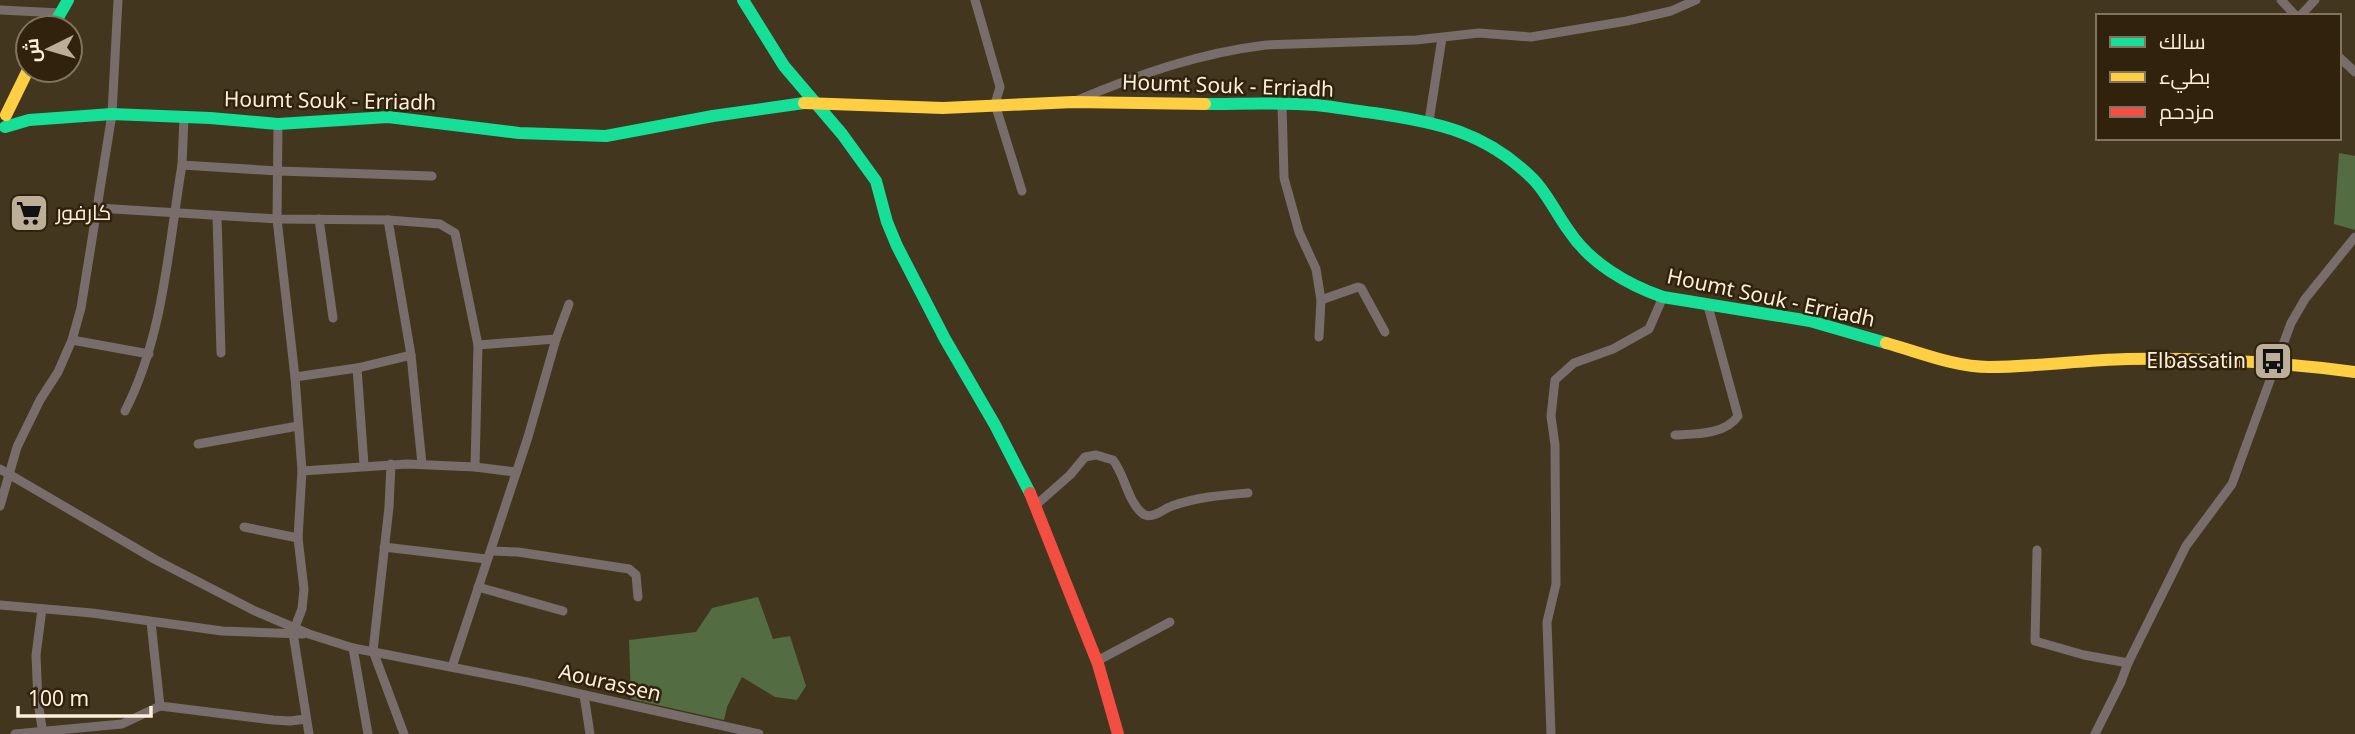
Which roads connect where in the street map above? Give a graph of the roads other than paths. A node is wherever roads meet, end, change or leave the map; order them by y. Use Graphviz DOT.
graph roads {
  1 [pos="68,0"];
  2 [pos="118,0"];
  3 [pos="743,0"];
  4 [pos="975,0"];
  5 [pos="1696,0"];
  6 [pos="2281,0"];
  7 [pos="2315,0"];
  8 [pos="0,10"];
  9 [pos="61,13"];
  10 [pos="2296,14"];
  11 [pos="2300,14"];
  12 [pos="1442,37"];
  13 [pos="2341,59"];
  14 [pos="2355,72"];
  15 [pos="21,84"];
  16 [pos="814,102"];
  17 [pos="1073,102"];
  18 [pos="995,104"];
  19 [pos="1282,104"];
  20 [pos="112,114"];
  21 [pos="184,117"];
  22 [pos="3,121"];
  23 [pos="1429,121"];
  24 [pos="278,124"];
  25 [pos="182,166"];
  26 [pos="278,172"];
  27 [pos="432,176"];
  28 [pos="1022,191"];
  29 [pos="98,208"];
  30 [pos="174,213"];
  31 [pos="217,216"];
  32 [pos="277,219"];
  33 [pos="319,219"];
  34 [pos="388,220"];
  35 [pos="2355,237"];
  36 [pos="1663,297"];
  37 [pos="1321,300"];
  38 [pos="569,304"];
  39 [pos="1708,306"];
  40 [pos="332,318"];
  41 [pos="1385,332"];
  42 [pos="1319,337"];
  43 [pos="556,339"];
  44 [pos="72,340"];
  45 [pos="478,345"];
  46 [pos="222,353"];
  47 [pos="149,354"];
  48 [pos="411,355"];
  49 [pos="2277,362"];
  50 [pos="357,368"];
  51 [pos="2355,372"];
  52 [pos="295,377"];
  53 [pos="125,411"];
  54 [pos="298,426"];
  55 [pos="1675,435"];
  56 [pos="198,444"];
  57 [pos="391,464"];
  58 [pos="422,464"];
  59 [pos="364,465"];
  60 [pos="475,467"];
  61 [pos="302,471"];
  62 [pos="4,472"];
  63 [pos="515,472"];
  64 [pos="1248,492"];
  65 [pos="1036,505"];
  66 [pos="0,506"];
  67 [pos="244,527"];
  68 [pos="298,538"];
  69 [pos="384,547"];
  70 [pos="2037,550"];
  71 [pos="488,555"];
  72 [pos="478,587"];
  73 [pos="638,597"];
  74 [pos="0,605"];
  75 [pos="42,609"];
  76 [pos="255,611"];
  77 [pos="563,611"];
  78 [pos="151,622"];
  79 [pos="1170,622"];
  80 [pos="294,630"];
  81 [pos="249,633"];
  82 [pos="353,648"];
  83 [pos="373,651"];
  84 [pos="1097,661"];
  85 [pos="2128,663"];
  86 [pos="452,667"];
  87 [pos="584,695"];
  88 [pos="160,706"];
  89 [pos="306,719"];
  90 [pos="124,729"];
  91 [pos="43,732"];
  92 [pos="15,734"];
  93 [pos="309,734"];
  94 [pos="368,734"];
  95 [pos="404,734"];
  96 [pos="590,734"];
  97 [pos="759,734"];
  98 [pos="1118,734"];
  99 [pos="1551,734"];
  100 [pos="2095,734"];
  1 -- 9 [label="street"];
  2 -- 20 [label="street"];
  3 -- 16 [label="street"];
  4 -- 18 [label="street"];
  5 -- 12 [label="street"];
  6 -- 10 [label="street"];
  7 -- 11 [label="street"];
  8 -- 9 [label="street"];
  12 -- 17 [label="street"];
  12 -- 23 [label="street"];
  13 -- 14 [label="street"];
  15 -- 22 [label="street"];
  16 -- 18 [label="street, Houmt Souk - Erriadh"];
  16 -- 24 [label="street, Houmt Souk - Erriadh"];
  16 -- 65 [label="street"];
  17 -- 18 [label="street, Houmt Souk - Erriadh"];
  17 -- 19 [label="street, Houmt Souk - Erriadh"];
  18 -- 28 [label="street"];
  19 -- 23 [label="street, Houmt Souk - Erriadh"];
  19 -- 37 [label="street"];
  20 -- 21 [label="street, Houmt Souk - Erriadh"];
  20 -- 22 [label="street, Houmt Souk - Erriadh"];
  20 -- 29 [label="street"];
  21 -- 24 [label="street, Houmt Souk - Erriadh"];
  21 -- 25 [label="street"];
  23 -- 36 [label="street, Houmt Souk - Erriadh"];
  24 -- 26 [label="street"];
  25 -- 26 [label="street"];
  25 -- 30 [label="street"];
  26 -- 27 [label="street"];
  26 -- 32 [label="street"];
  29 -- 30 [label="street"];
  29 -- 44 [label="street"];
  30 -- 31 [label="street"];
  30 -- 47 [label="street"];
  31 -- 32 [label="street"];
  31 -- 46 [label="street"];
  32 -- 33 [label="street"];
  32 -- 52 [label="street"];
  33 -- 34 [label="street"];
  33 -- 40 [label="street"];
  34 -- 45 [label="street"];
  34 -- 48 [label="street"];
  35 -- 49 [label="street"];
  36 -- 39 [label="street, Houmt Souk - Erriadh"];
  36 -- 99 [label="street"];
  37 -- 41 [label="street"];
  37 -- 42 [label="street"];
  38 -- 43 [label="street"];
  39 -- 49 [label="street, Houmt Souk - Erriadh"];
  39 -- 55 [label="street"];
  43 -- 45 [label="street"];
  43 -- 63 [label="street"];
  44 -- 47 [label="street"];
  44 -- 62 [label="street"];
  45 -- 60 [label="street"];
  47 -- 53 [label="street"];
  48 -- 50 [label="street"];
  48 -- 58 [label="street"];
  49 -- 51 [label="street, Houmt Souk - Erriadh"];
  49 -- 85 [label="street"];
  50 -- 52 [label="street"];
  50 -- 59 [label="street"];
  52 -- 54 [label="street"];
  54 -- 56 [label="street"];
  54 -- 61 [label="street"];
  57 -- 58 [label="street"];
  57 -- 59 [label="street"];
  57 -- 69 [label="street"];
  58 -- 60 [label="street"];
  59 -- 61 [label="street"];
  60 -- 63 [label="street"];
  61 -- 68 [label="street"];
  62 -- 66 [label="street"];
  62 -- 76 [label="street"];
  63 -- 71 [label="street"];
  64 -- 65 [label="street"];
  65 -- 84 [label="street"];
  67 -- 68 [label="street"];
  68 -- 80 [label="street"];
  69 -- 71 [label="street"];
  69 -- 83 [label="street"];
  70 -- 85 [label="street"];
  71 -- 72 [label="street"];
  71 -- 73 [label="street"];
  72 -- 77 [label="street"];
  72 -- 86 [label="street"];
  74 -- 75 [label="street"];
  75 -- 78 [label="street"];
  75 -- 91 [label="street"];
  76 -- 80 [label="street"];
  76 -- 81 [label="street"];
  78 -- 81 [label="street"];
  78 -- 88 [label="street"];
  79 -- 84 [label="street"];
  80 -- 81 [label="street"];
  80 -- 82 [label="street, Aourassen"];
  80 -- 89 [label="street"];
  82 -- 83 [label="street, Aourassen"];
  82 -- 94 [label="street"];
  83 -- 86 [label="street, Aourassen"];
  83 -- 95 [label="street"];
  84 -- 98 [label="street"];
  85 -- 100 [label="street"];
  86 -- 87 [label="street, Aourassen"];
  87 -- 96 [label="street"];
  87 -- 97 [label="street, Aourassen"];
  88 -- 89 [label="street"];
  88 -- 90 [label="street"];
  89 -- 93 [label="street"];
  90 -- 91 [label="street"];
  91 -- 92 [label="street"];
}
